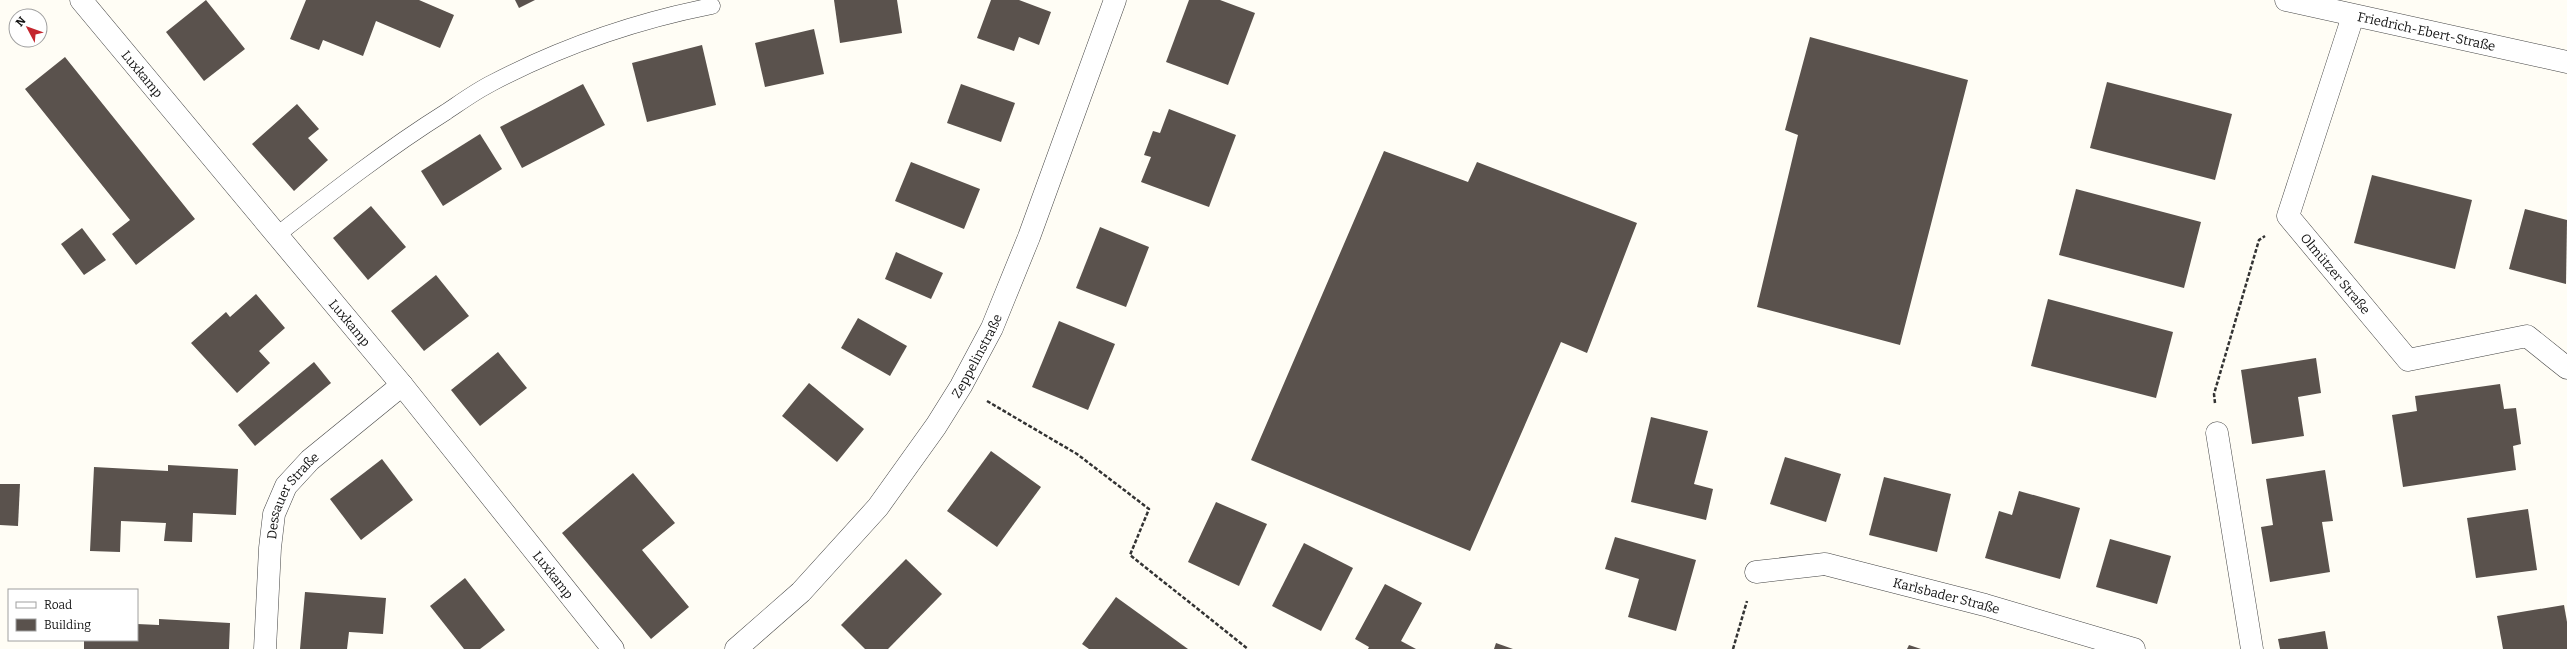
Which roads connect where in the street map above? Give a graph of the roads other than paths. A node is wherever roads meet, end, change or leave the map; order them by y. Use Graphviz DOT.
graph roads {
  1 [pos="81,0"];
  2 [pos="1114,0"];
  3 [pos="2286,0"];
  4 [pos="712,6"];
  5 [pos="2353,16"];
  6 [pos="2567,62"];
  7 [pos="277,235"];
  8 [pos="2567,368"];
  9 [pos="402,385"];
  10 [pos="2217,433"];
  11 [pos="1756,572"];
  12 [pos="265,649"];
  13 [pos="613,649"];
  14 [pos="736,649"];
  15 [pos="2134,649"];
  16 [pos="2252,649"];
  1 -- 7 [label="street, Luxkamp"];
  2 -- 14 [label="street, Zeppelinstraße"];
  3 -- 5 [label="street, Friedrich-Ebert-Straße"];
  4 -- 7 [label="lane"];
  5 -- 6 [label="street, Friedrich-Ebert-Straße"];
  5 -- 8 [label="street, Olmützer Straße"];
  7 -- 9 [label="street, Luxkamp"];
  9 -- 12 [label="street, Dessauer Straße"];
  9 -- 13 [label="street, Luxkamp"];
  10 -- 16 [label="street"];
  11 -- 15 [label="street, Karlsbader Straße"];
}
